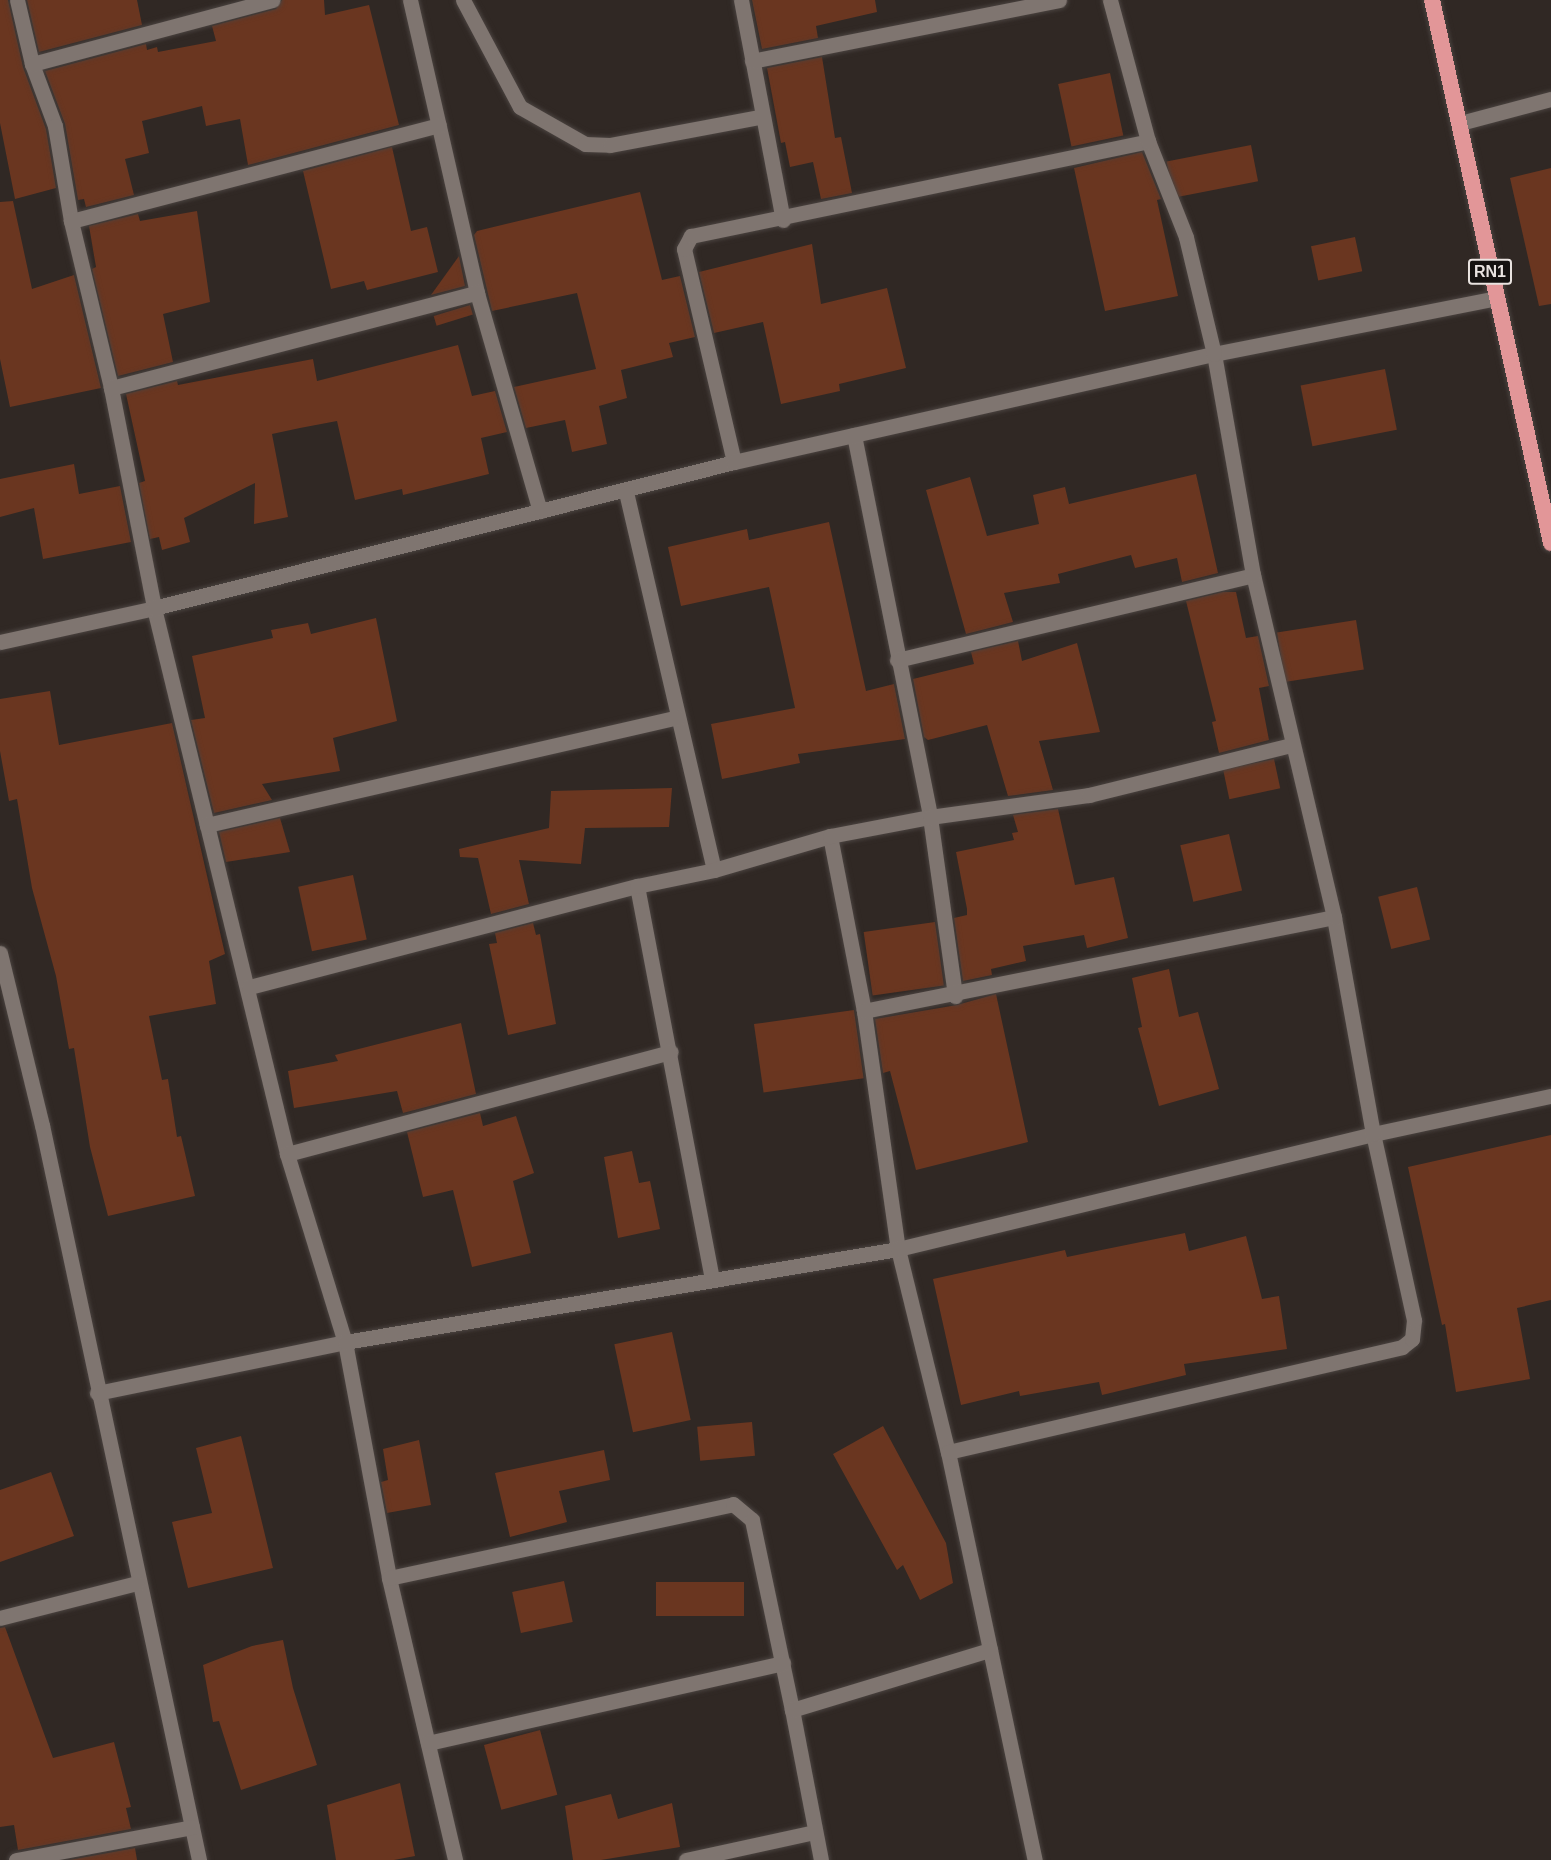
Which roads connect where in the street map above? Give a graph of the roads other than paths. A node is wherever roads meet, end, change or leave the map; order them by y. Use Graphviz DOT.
graph roads {
  1 [pos="17,0"];
  2 [pos="273,0"];
  3 [pos="410,0"];
  4 [pos="463,0"];
  5 [pos="741,0"];
  6 [pos="1059,0"];
  7 [pos="1110,0"];
  8 [pos="1432,0"];
  9 [pos="752,61"];
  10 [pos="32,63"];
  11 [pos="1551,99"];
  12 [pos="760,117"];
  13 [pos="1460,123"];
  14 [pos="439,125"];
  15 [pos="1149,141"];
  16 [pos="783,220"];
  17 [pos="71,221"];
  18 [pos="477,293"];
  19 [pos="1496,298"];
  20 [pos="1214,354"];
  21 [pos="111,388"];
  22 [pos="854,435"];
  23 [pos="734,462"];
  24 [pos="626,492"];
  25 [pos="540,511"];
  26 [pos="1550,537"];
  27 [pos="1253,575"];
  28 [pos="154,608"];
  29 [pos="0,642"];
  30 [pos="897,660"];
  31 [pos="678,717"];
  32 [pos="1291,745"];
  33 [pos="930,817"];
  34 [pos="207,825"];
  35 [pos="830,836"];
  36 [pos="714,870"];
  37 [pos="637,886"];
  38 [pos="1334,916"];
  39 [pos="0,953"];
  40 [pos="249,987"];
  41 [pos="955,996"];
  42 [pos="864,1011"];
  43 [pos="671,1052"];
  44 [pos="1551,1096"];
  45 [pos="1373,1134"];
  46 [pos="287,1154"];
  47 [pos="898,1249"];
  48 [pos="712,1279"];
  49 [pos="345,1342"];
  50 [pos="97,1393"];
  51 [pos="948,1452"];
  52 [pos="389,1578"];
  53 [pos="137,1584"];
  54 [pos="0,1618"];
  55 [pos="990,1650"];
  56 [pos="783,1663"];
  57 [pos="792,1710"];
  58 [pos="428,1743"];
  59 [pos="192,1827"];
  60 [pos="814,1832"];
  61 [pos="32,1858"];
  62 [pos="16,1860"];
  63 [pos="199,1860"];
  64 [pos="455,1860"];
  65 [pos="686,1860"];
  66 [pos="821,1860"];
  67 [pos="1035,1860"];
  1 -- 10 [label="street"];
  2 -- 10 [label="street"];
  3 -- 14 [label="street"];
  4 -- 12 [label="street"];
  5 -- 9 [label="street"];
  6 -- 9 [label="street"];
  7 -- 15 [label="street"];
  8 -- 13 [label="highway, RN1"];
  9 -- 12 [label="street"];
  10 -- 17 [label="street"];
  11 -- 13 [label="street"];
  12 -- 16 [label="street"];
  13 -- 19 [label="highway, RN1"];
  14 -- 17 [label="street"];
  14 -- 18 [label="street"];
  15 -- 16 [label="street"];
  15 -- 20 [label="street"];
  16 -- 23 [label="street"];
  17 -- 21 [label="street"];
  18 -- 21 [label="street"];
  18 -- 25 [label="street"];
  19 -- 20 [label="street"];
  19 -- 26 [label="highway, RN1"];
  20 -- 22 [label="street"];
  20 -- 27 [label="street"];
  21 -- 28 [label="street"];
  22 -- 23 [label="street"];
  22 -- 30 [label="street"];
  23 -- 24 [label="street"];
  24 -- 25 [label="street"];
  24 -- 31 [label="street"];
  25 -- 28 [label="street"];
  27 -- 30 [label="street"];
  27 -- 32 [label="street"];
  28 -- 29 [label="street"];
  28 -- 34 [label="street"];
  30 -- 33 [label="street"];
  31 -- 34 [label="street"];
  31 -- 36 [label="street"];
  32 -- 33 [label="street"];
  32 -- 38 [label="street"];
  33 -- 35 [label="street"];
  33 -- 41 [label="street"];
  34 -- 40 [label="street"];
  35 -- 36 [label="street"];
  35 -- 42 [label="street"];
  36 -- 37 [label="street"];
  37 -- 40 [label="street"];
  37 -- 43 [label="street"];
  38 -- 41 [label="street"];
  38 -- 45 [label="street"];
  39 -- 50 [label="street"];
  40 -- 46 [label="street"];
  41 -- 42 [label="street"];
  42 -- 47 [label="street"];
  43 -- 46 [label="street"];
  43 -- 48 [label="street"];
  44 -- 45 [label="street"];
  45 -- 47 [label="street"];
  45 -- 51 [label="street"];
  46 -- 49 [label="street"];
  47 -- 48 [label="street"];
  47 -- 51 [label="street"];
  48 -- 49 [label="street"];
  49 -- 50 [label="street"];
  49 -- 52 [label="street"];
  50 -- 53 [label="street"];
  51 -- 55 [label="street"];
  52 -- 56 [label="street"];
  52 -- 58 [label="street"];
  53 -- 54 [label="street"];
  53 -- 59 [label="street"];
  55 -- 57 [label="street"];
  55 -- 67 [label="street"];
  56 -- 57 [label="street"];
  56 -- 58 [label="street"];
  57 -- 60 [label="street"];
  58 -- 64 [label="street"];
  59 -- 61 [label="street"];
  59 -- 63 [label="street"];
  60 -- 65 [label="street"];
  60 -- 66 [label="street"];
  61 -- 62 [label="street"];
}
